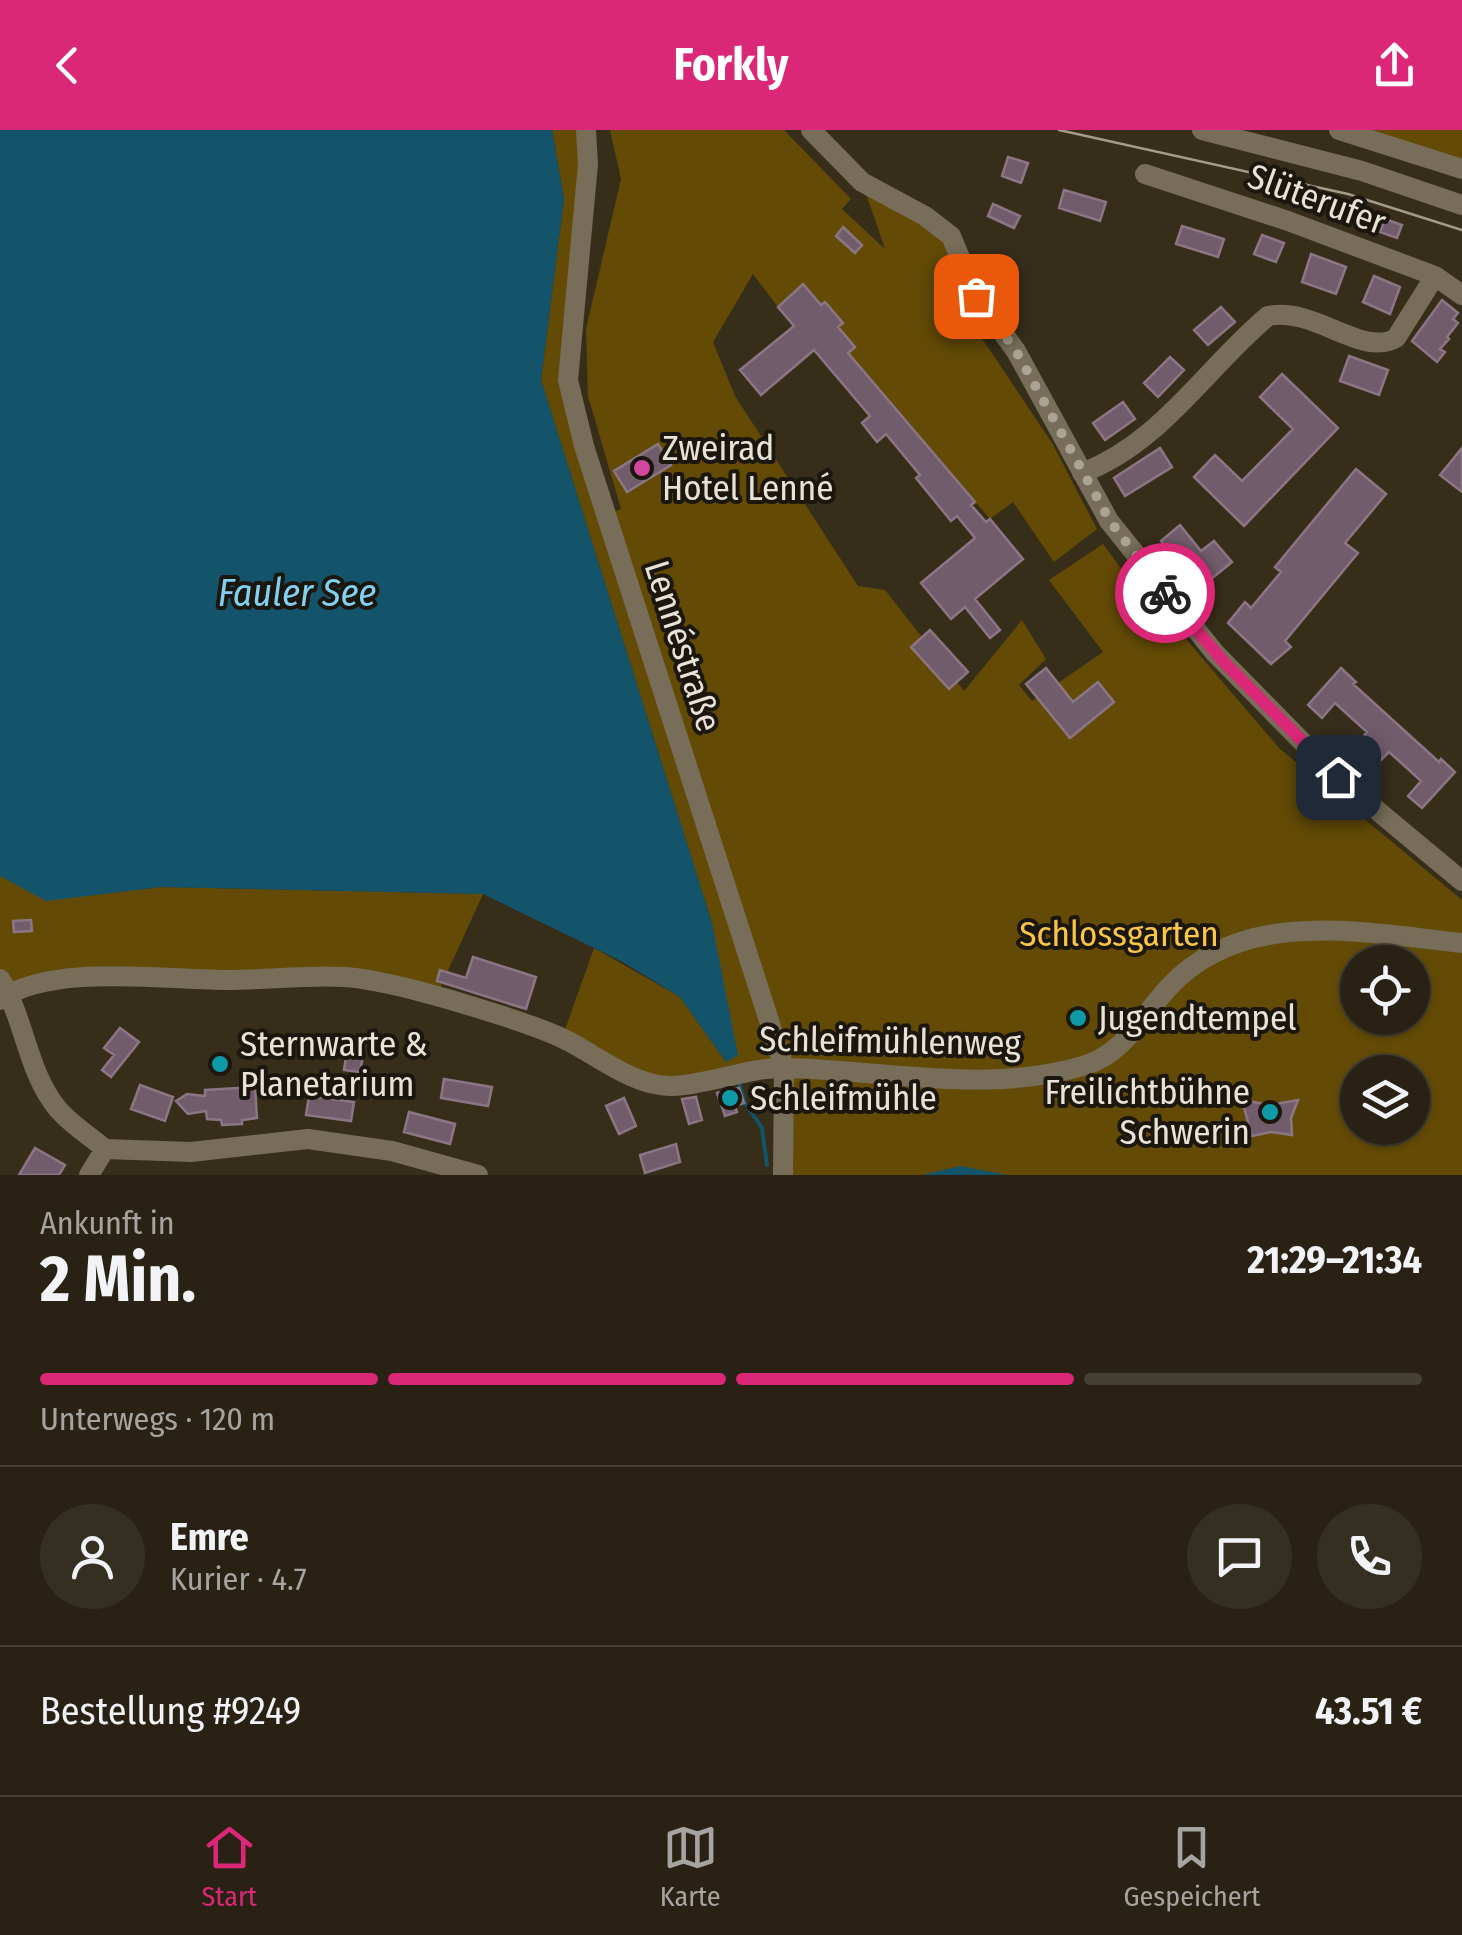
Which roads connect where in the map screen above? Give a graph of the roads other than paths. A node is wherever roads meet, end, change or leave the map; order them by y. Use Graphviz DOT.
graph roads {
  1 [pos="586,130"];
  2 [pos="811,130"];
  3 [pos="1202,130"];
  4 [pos="1339,130"];
  5 [pos="1462,170"];
  6 [pos="1145,174"];
  7 [pos="1462,205"];
  8 [pos="1435,276"];
  9 [pos="1462,295"];
  10 [pos="1082,473"];
  11 [pos="1462,881"];
  12 [pos="1462,943"];
  13 [pos="3,991"];
  14 [pos="784,1068"];
  15 [pos="105,1149"];
  16 [pos="90,1175"];
  17 [pos="478,1175"];
  18 [pos="783,1175"];
  1 -- 14 [label="street, Lennéstraße"];
  2 -- 10 [label="street"];
  3 -- 7 [label="street"];
  4 -- 5 [label="street"];
  6 -- 8 [label="street, Slüterufer"];
  8 -- 9 [label="street, Slüterufer"];
  8 -- 10 [label="street"];
  10 -- 11 [label="street"];
  12 -- 14 [label="street, Schleifmühlenweg"];
  13 -- 14 [label="street, Schleifmühlenweg"];
  13 -- 15 [label="street"];
  14 -- 18 [label="street, Lennéstraße"];
  15 -- 16 [label="street"];
  15 -- 17 [label="street"];
}
